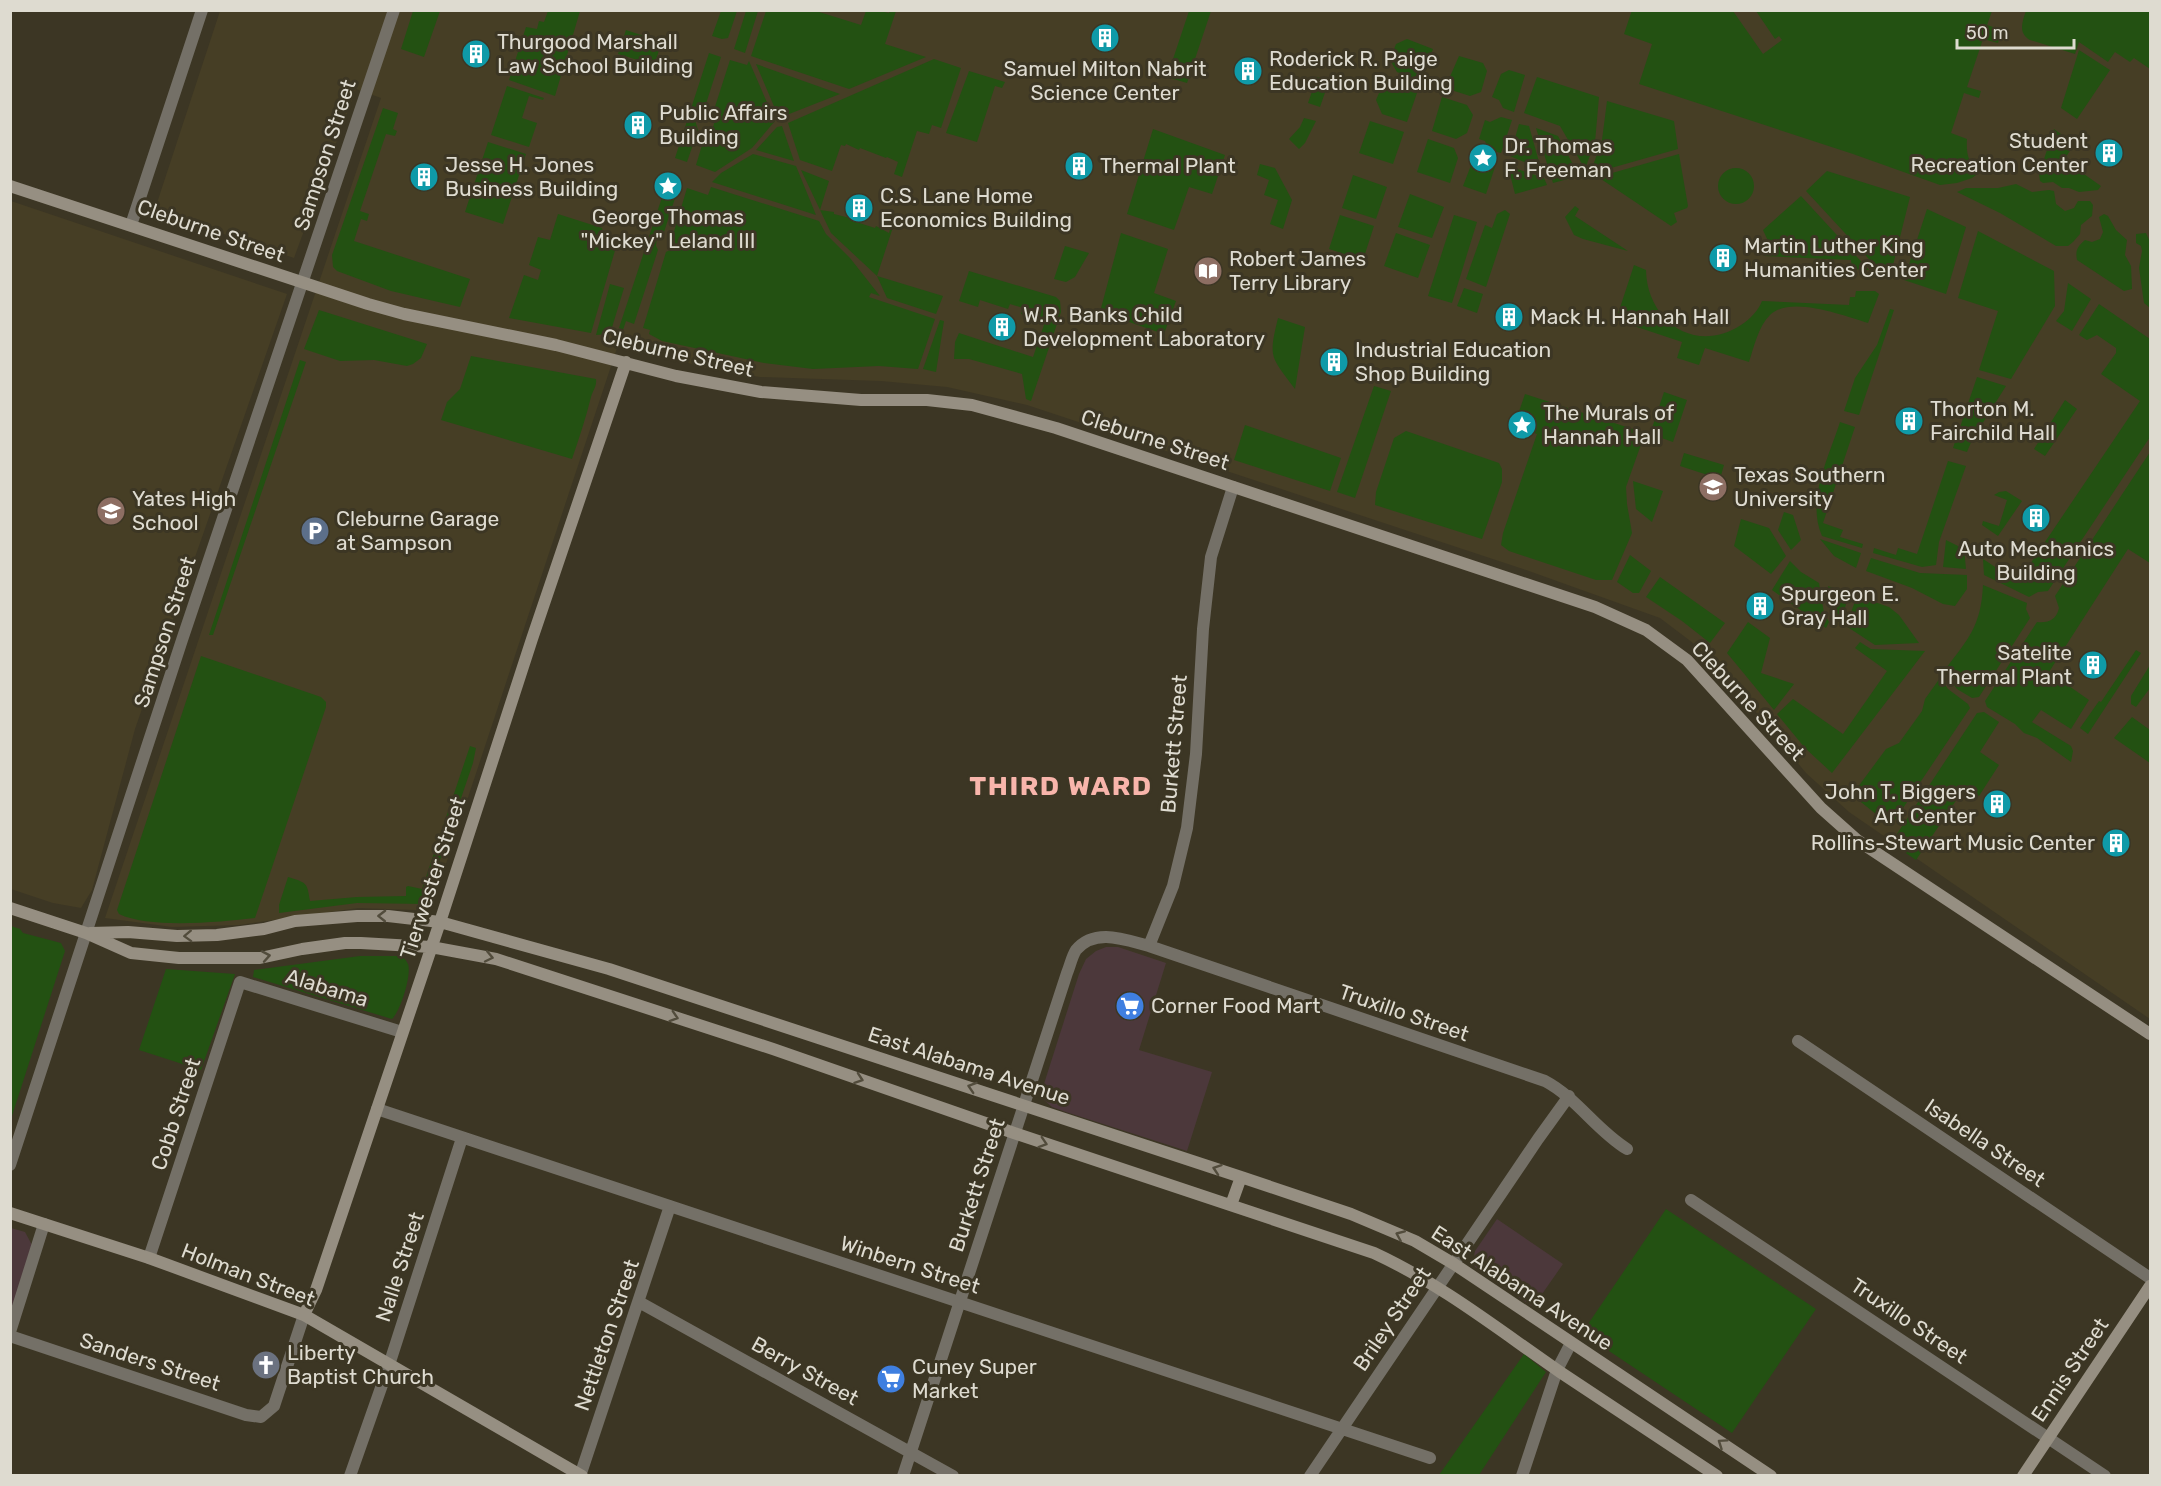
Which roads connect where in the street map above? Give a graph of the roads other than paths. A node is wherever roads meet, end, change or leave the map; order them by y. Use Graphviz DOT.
graph roads {
  1 [pos="202,10"];
  2 [pos="394,10"];
  3 [pos="10,186"];
  4 [pos="131,225"];
  5 [pos="303,283"];
  6 [pos="626,362"];
  7 [pos="1233,487"];
  8 [pos="10,908"];
  9 [pos="440,922"];
  10 [pos="86,933"];
  11 [pos="431,946"];
  12 [pos="1149,946"];
  13 [pos="240,982"];
  14 [pos="402,1032"];
  15 [pos="2151,1034"];
  16 [pos="1798,1041"];
  17 [pos="1569,1096"];
  18 [pos="1025,1104"];
  19 [pos="377,1109"];
  20 [pos="1014,1133"];
  21 [pos="462,1138"];
  22 [pos="1627,1149"];
  23 [pos="10,1165"];
  24 [pos="1240,1177"];
  25 [pos="1691,1200"];
  26 [pos="1231,1205"];
  27 [pos="670,1206"];
  28 [pos="10,1213"];
  29 [pos="44,1224"];
  30 [pos="149,1258"];
  31 [pos="1454,1264"];
  32 [pos="2151,1278"];
  33 [pos="2151,1286"];
  34 [pos="1438,1287"];
  35 [pos="639,1302"];
  36 [pos="959,1302"];
  37 [pos="304,1315"];
  38 [pos="10,1334"];
  39 [pos="1571,1343"];
  40 [pos="389,1365"];
  41 [pos="1557,1370"];
  42 [pos="274,1406"];
  43 [pos="1341,1428"];
  44 [pos="2048,1437"];
  45 [pos="911,1452"];
  46 [pos="1430,1458"];
  47 [pos="581,1475"];
  48 [pos="350,1476"];
  49 [pos="903,1476"];
  50 [pos="952,1476"];
  51 [pos="1310,1476"];
  52 [pos="1522,1476"];
  53 [pos="1717,1476"];
  54 [pos="1771,1476"];
  55 [pos="2023,1476"];
  56 [pos="2105,1476"];
  1 -- 4 [label="street"];
  2 -- 5 [label="street, Sampson Street"];
  3 -- 4 [label="street, Cleburne Street"];
  4 -- 5 [label="street, Cleburne Street"];
  5 -- 6 [label="street, Cleburne Street"];
  5 -- 10 [label="street, Sampson Street"];
  6 -- 7 [label="street, Cleburne Street"];
  6 -- 9 [label="street, Tierwester Street"];
  7 -- 12 [label="street, Burkett Street"];
  7 -- 15 [label="street, Cleburne Street"];
  8 -- 10 [label="street, East Alabama Avenue"];
  9 -- 10 [label="street, East Alabama Avenue, one-way"];
  9 -- 11 [label="street, Tierwester Street"];
  18 -- 9 [label="street, East Alabama Avenue, one-way"];
  10 -- 11 [label="street, East Alabama Avenue, one-way"];
  10 -- 23 [label="street, Sampson Street"];
  11 -- 14 [label="street, Tierwester Street"];
  11 -- 20 [label="street, East Alabama Avenue, one-way"];
  12 -- 17 [label="street, Truxillo Street"];
  12 -- 18 [label="street, Burkett Street"];
  13 -- 14 [label="street, Alabama"];
  13 -- 30 [label="street, Cobb Street"];
  14 -- 19 [label="street, Tierwester Street"];
  16 -- 32 [label="street, Isabella Street"];
  17 -- 22 [label="street, Truxillo Street"];
  17 -- 31 [label="street, Briley Street"];
  18 -- 20 [label="street, Burkett Street"];
  24 -- 18 [label="street, East Alabama Avenue, one-way"];
  19 -- 21 [label="street, Winbern Street"];
  19 -- 37 [label="street, Tierwester Street"];
  20 -- 26 [label="street, East Alabama Avenue, one-way"];
  20 -- 36 [label="street, Burkett Street"];
  21 -- 27 [label="street, Winbern Street"];
  21 -- 40 [label="street, Nalle Street"];
  24 -- 26 [label="street"];
  31 -- 24 [label="street, East Alabama Avenue, one-way"];
  25 -- 44 [label="street, Truxillo Street"];
  26 -- 34 [label="street, East Alabama Avenue"];
  27 -- 35 [label="street, Nettleton Street"];
  27 -- 36 [label="street, Winbern Street"];
  28 -- 29 [label="street, Holman Street"];
  29 -- 30 [label="street, Holman Street"];
  29 -- 38 [label="street"];
  30 -- 37 [label="street, Holman Street"];
  31 -- 34 [label="street, Briley Street"];
  31 -- 39 [label="street, East Alabama Avenue"];
  33 -- 44 [label="street, Ennis Street"];
  34 -- 41 [label="street, East Alabama Avenue"];
  34 -- 43 [label="street, Briley Street"];
  35 -- 45 [label="street, Berry Street"];
  35 -- 47 [label="street, Nettleton Street"];
  36 -- 43 [label="street, Winbern Street"];
  36 -- 45 [label="street, Burkett Street"];
  37 -- 40 [label="street, Holman Street"];
  37 -- 42 [label="street, Tierwester Street"];
  38 -- 42 [label="street, Sanders Street"];
  39 -- 41 [label="street"];
  54 -- 39 [label="street, East Alabama Avenue, one-way"];
  40 -- 47 [label="street, Holman Street"];
  40 -- 48 [label="street, Nalle Street"];
  41 -- 52 [label="street"];
  41 -- 53 [label="street, East Alabama Avenue"];
  43 -- 46 [label="street, Winbern Street"];
  43 -- 51 [label="street, Briley Street"];
  44 -- 55 [label="street, Ennis Street"];
  44 -- 56 [label="street, Truxillo Street"];
  45 -- 49 [label="street, Burkett Street"];
  45 -- 50 [label="street, Berry Street"];
}
